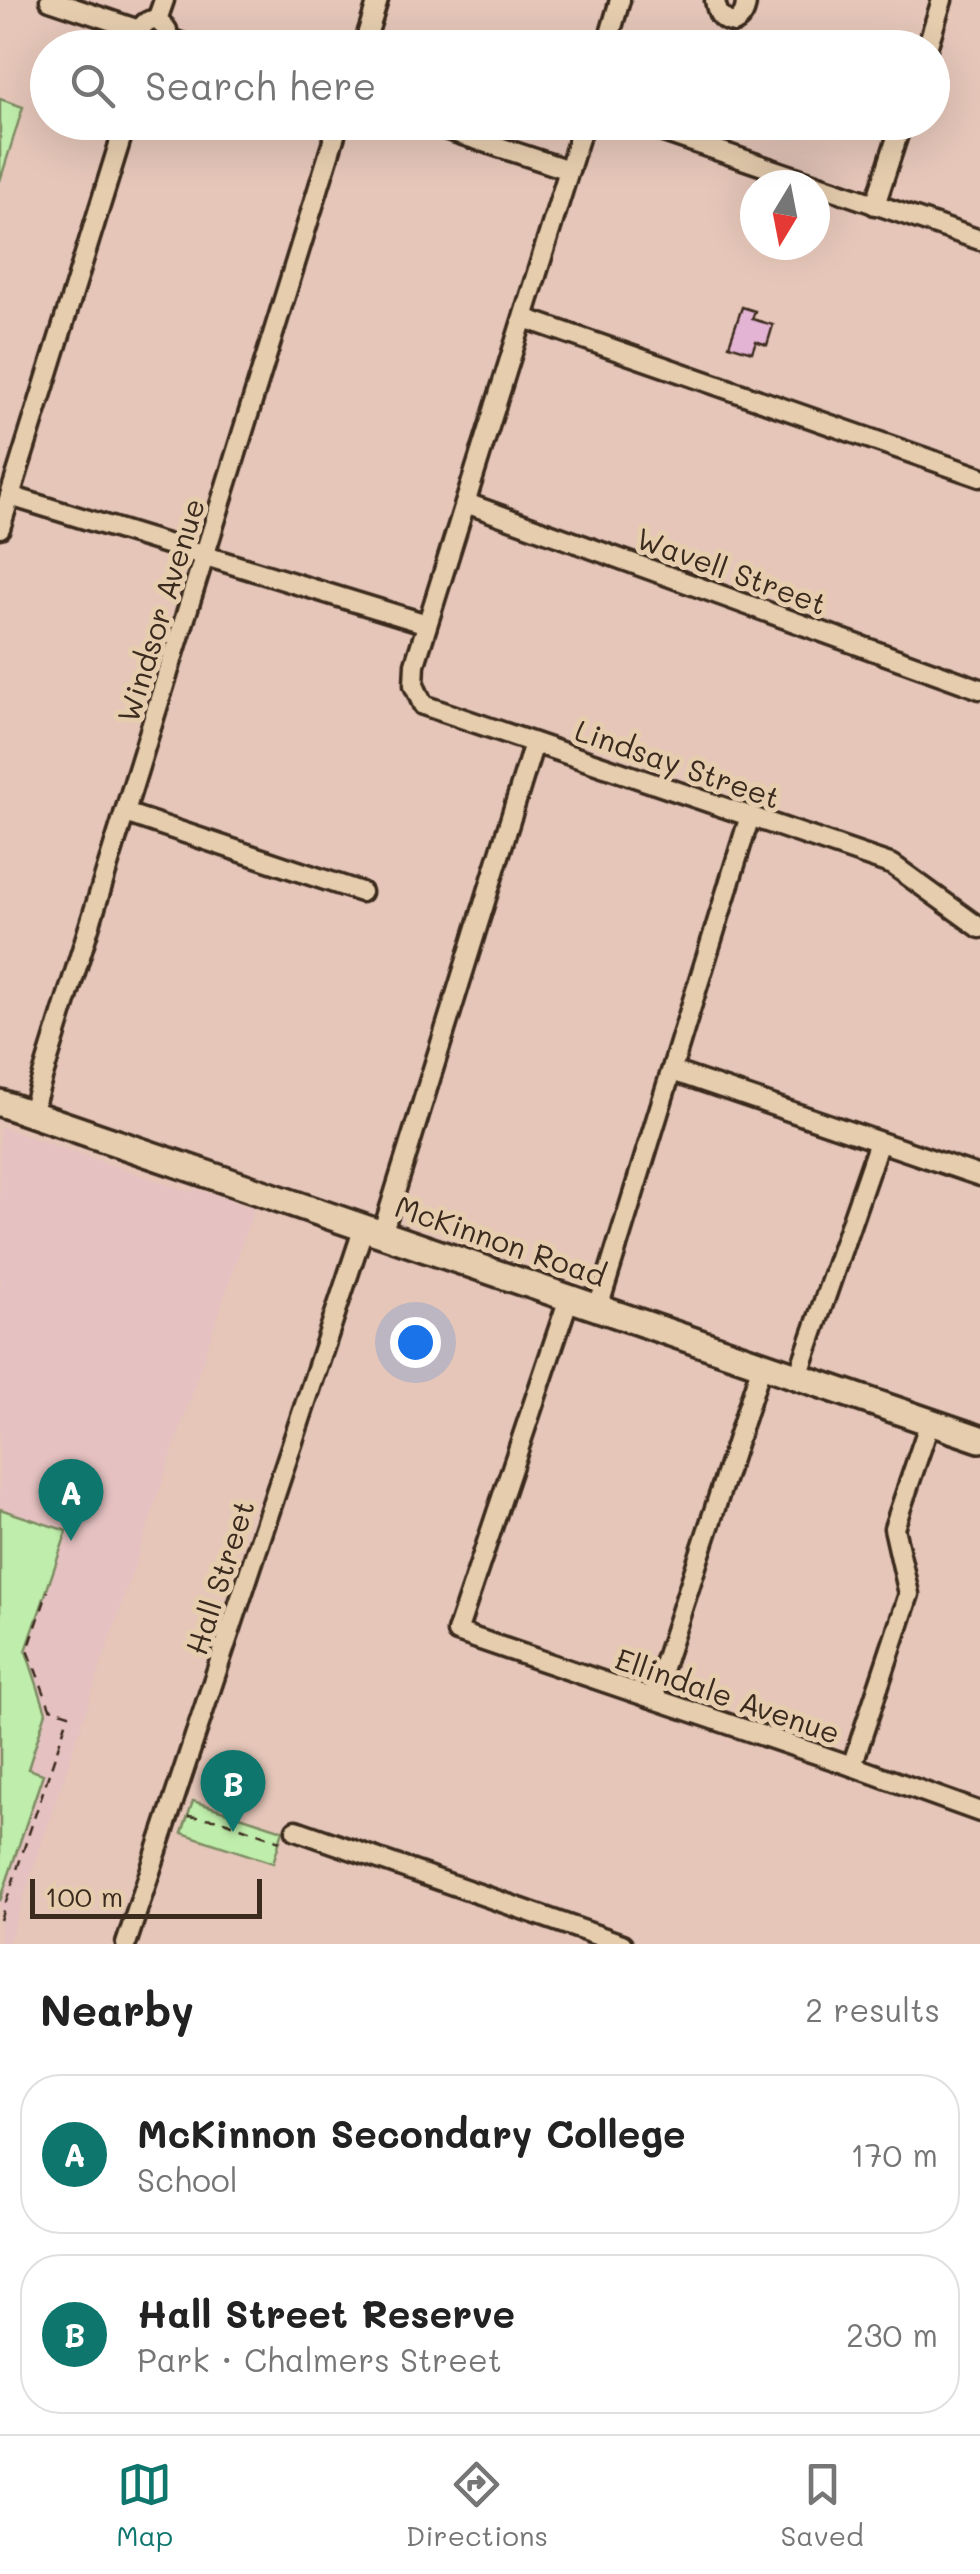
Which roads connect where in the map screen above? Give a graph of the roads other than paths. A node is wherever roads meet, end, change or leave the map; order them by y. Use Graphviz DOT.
graph roads {
  1 [pos="50,0"];
  2 [pos="164,0"];
  3 [pos="378,0"];
  4 [pos="620,0"];
  5 [pos="714,0"];
  6 [pos="746,0"];
  7 [pos="942,0"];
  8 [pos="158,20"];
  9 [pos="140,30"];
  10 [pos="165,30"];
  11 [pos="369,30"];
  12 [pos="611,30"];
  13 [pos="932,30"];
  14 [pos="120,140"];
  15 [pos="333,140"];
  16 [pos="478,140"];
  17 [pos="578,140"];
  18 [pos="686,140"];
  19 [pos="896,140"];
  20 [pos="569,170"];
  21 [pos="875,205"];
  22 [pos="980,240"];
  23 [pos="524,318"];
  24 [pos="980,476"];
  25 [pos="10,496"];
  26 [pos="466,504"];
  27 [pos="0,528"];
  28 [pos="206,555"];
  29 [pos="427,624"];
  30 [pos="980,688"];
  31 [pos="534,743"];
  32 [pos="125,813"];
  33 [pos="750,816"];
  34 [pos="361,892"];
  35 [pos="980,928"];
  36 [pos="672,1070"];
  37 [pos="0,1103"];
  38 [pos="31,1114"];
  39 [pos="879,1142"];
  40 [pos="980,1176"];
  41 [pos="373,1231"];
  42 [pos="569,1298"];
  43 [pos="598,1308"];
  44 [pos="762,1364"];
  45 [pos="798,1376"];
  46 [pos="930,1422"];
  47 [pos="980,1438"];
  48 [pos="652,1698"];
  49 [pos="852,1766"];
  50 [pos="980,1812"];
  51 [pos="296,1830"];
  52 [pos="126,1944"];
  53 [pos="622,1944"];
  1 -- 9 [label="street"];
  2 -- 8 [label="street"];
  3 -- 11 [label="street"];
  4 -- 12 [label="street"];
  5 -- 6 [label="street"];
  7 -- 13 [label="street"];
  8 -- 9 [label="street"];
  8 -- 10 [label="street"];
  14 -- 25 [label="street"];
  15 -- 28 [label="street, Windsor Avenue"];
  16 -- 20 [label="street"];
  17 -- 20 [label="street"];
  18 -- 21 [label="street"];
  19 -- 21 [label="street"];
  20 -- 23 [label="street"];
  21 -- 22 [label="street"];
  23 -- 24 [label="street"];
  23 -- 26 [label="street"];
  25 -- 27 [label="street"];
  25 -- 28 [label="street"];
  26 -- 29 [label="street"];
  26 -- 30 [label="street, Wavell Street"];
  28 -- 29 [label="street"];
  28 -- 32 [label="street, Windsor Avenue"];
  29 -- 31 [label="street, Lindsay Street"];
  31 -- 33 [label="street, Lindsay Street"];
  31 -- 41 [label="street, Hall Street"];
  32 -- 34 [label="street"];
  32 -- 38 [label="street, Windsor Avenue"];
  33 -- 35 [label="street, Lindsay Street"];
  33 -- 36 [label="street"];
  36 -- 39 [label="street"];
  36 -- 43 [label="street"];
  37 -- 38 [label="street, McKinnon Road"];
  38 -- 41 [label="street, McKinnon Road"];
  39 -- 40 [label="street"];
  39 -- 45 [label="street"];
  41 -- 42 [label="street, McKinnon Road"];
  41 -- 52 [label="street, Hall Street"];
  42 -- 43 [label="street, McKinnon Road"];
  42 -- 48 [label="street, Ellindale Avenue"];
  43 -- 44 [label="street, McKinnon Road"];
  44 -- 45 [label="street, McKinnon Road"];
  44 -- 48 [label="street"];
  45 -- 46 [label="street, McKinnon Road"];
  46 -- 47 [label="street, McKinnon Road"];
  46 -- 49 [label="street"];
  48 -- 49 [label="street, Ellindale Avenue"];
  49 -- 50 [label="street, Ellindale Avenue"];
  51 -- 53 [label="street"];
}
